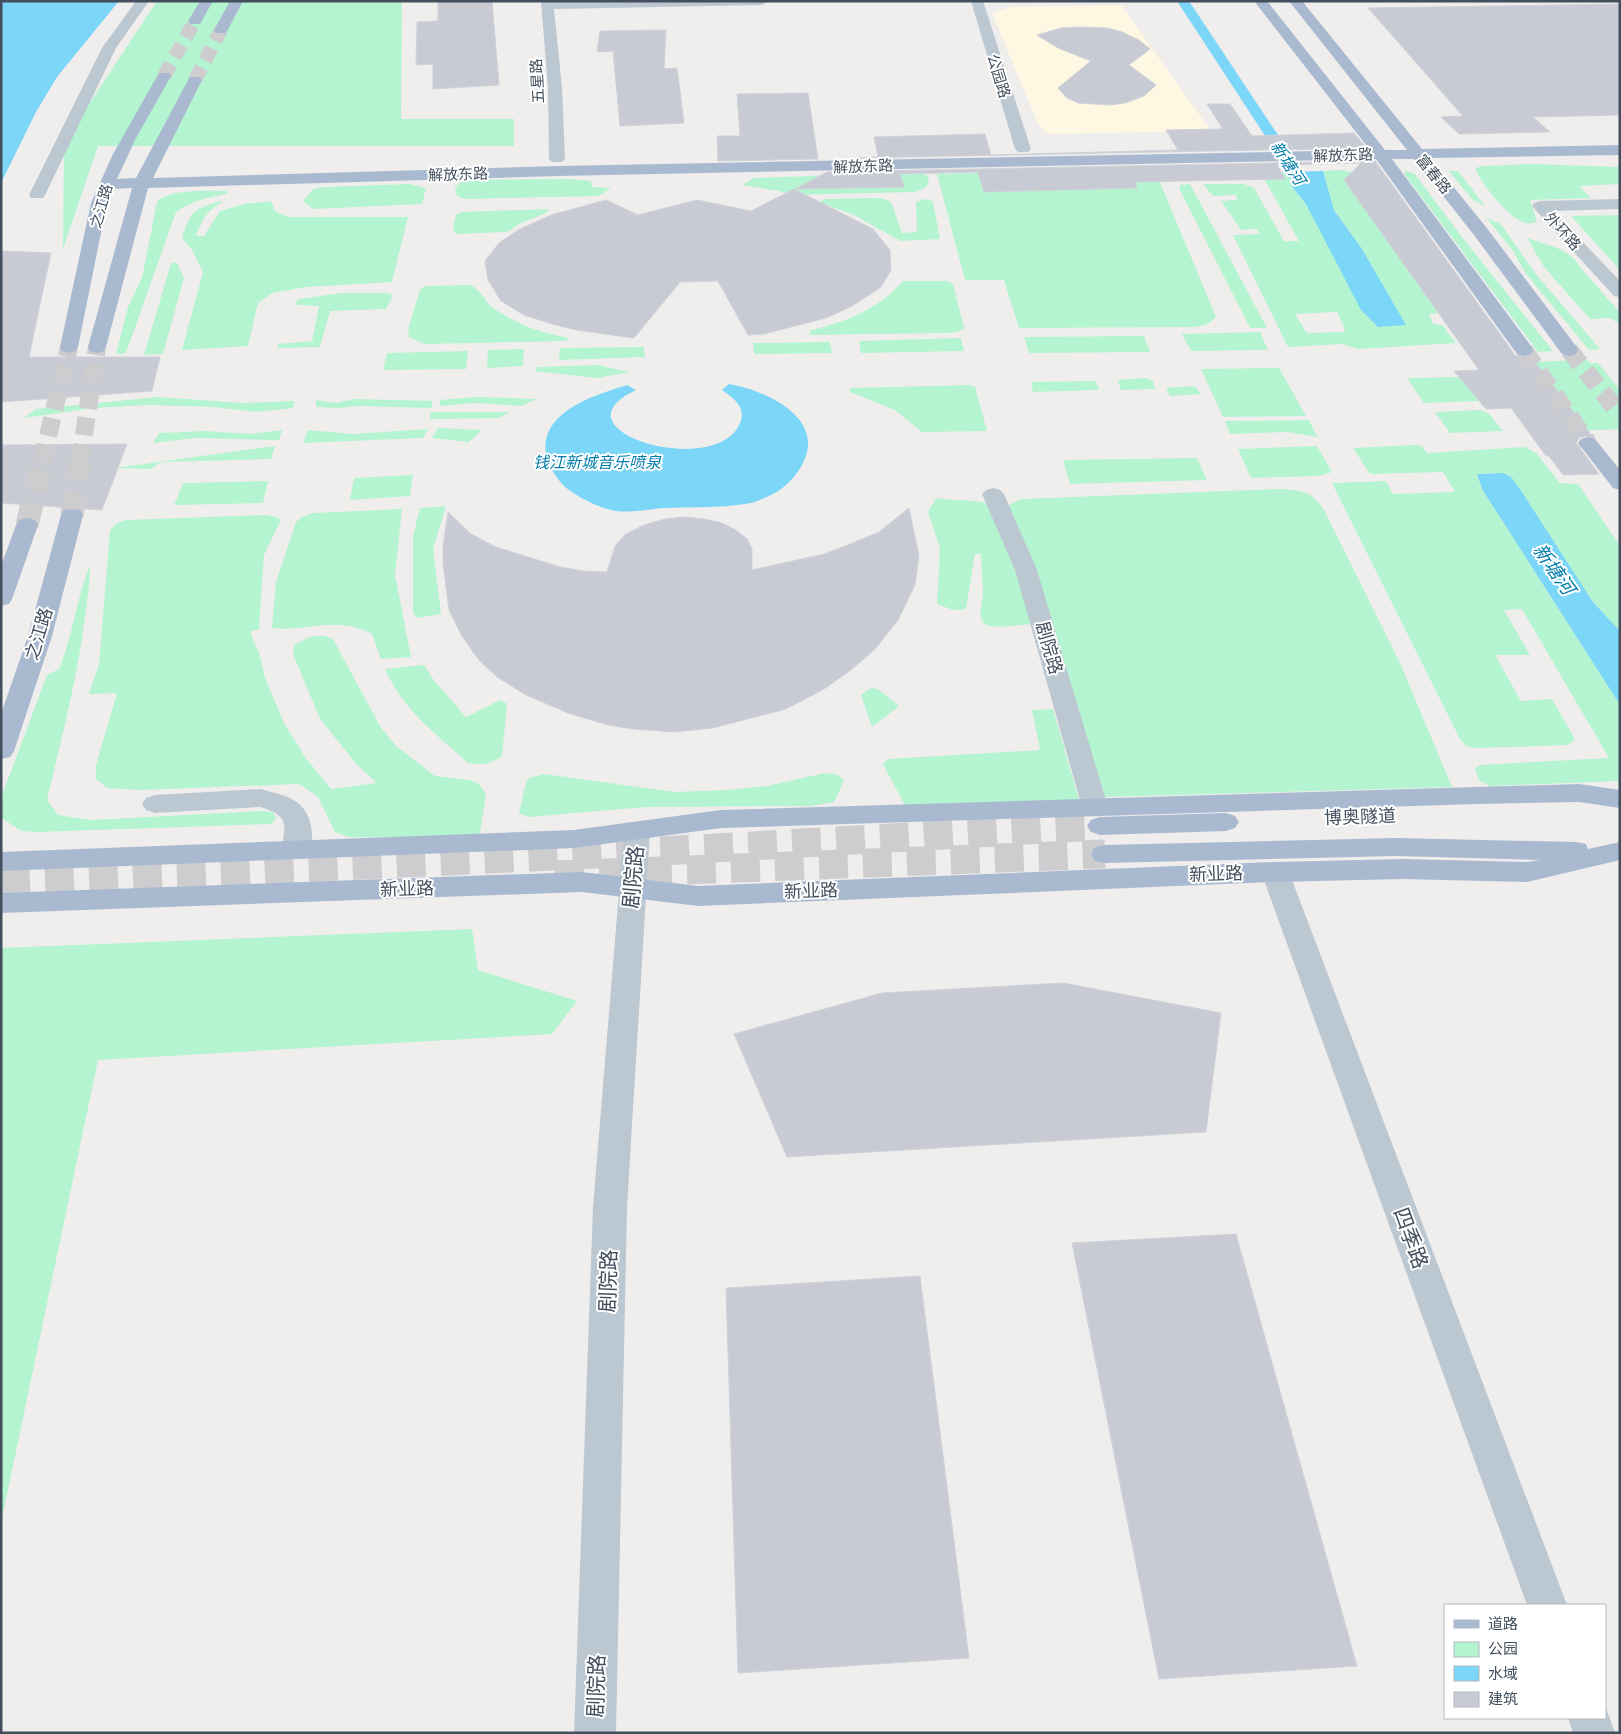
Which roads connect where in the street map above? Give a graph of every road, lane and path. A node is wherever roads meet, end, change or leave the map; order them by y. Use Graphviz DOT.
graph roads {
  1 [pos="143,1"];
  2 [pos="207,1"];
  3 [pos="237,1"];
  4 [pos="762,1"];
  5 [pos="977,1"];
  6 [pos="1259,1"];
  7 [pos="1295,1"];
  8 [pos="548,3"];
  9 [pos="195,21"];
  10 [pos="221,30"];
  11 [pos="164,76"];
  12 [pos="195,80"];
  13 [pos="1620,136"];
  14 [pos="1493,138"];
  15 [pos="1404,139"];
  16 [pos="1421,146"];
  17 [pos="1375,147"];
  18 [pos="1023,149"];
  19 [pos="1325,149"];
  20 [pos="1620,150"];
  21 [pos="557,159"];
  22 [pos="289,164"];
  23 [pos="113,166"];
  24 [pos="151,166"];
  25 [pos="171,166"];
  26 [pos="142,183"];
  27 [pos="106,184"];
  28 [pos="37,194"];
  29 [pos="1620,204"];
  30 [pos="1620,292"];
  31 [pos="69,347"];
  32 [pos="97,347"];
  33 [pos="1524,350"];
  34 [pos="1569,350"];
  35 [pos="1588,443"];
  36 [pos="1620,484"];
  37 [pos="993,494"];
  38 [pos="72,515"];
  39 [pos="27,525"];
  40 [pos="1,599"];
  41 [pos="1,752"];
  42 [pos="1620,800"];
  43 [pos="155,804"];
  44 [pos="1097,817"];
  45 [pos="637,831"];
  46 [pos="297,850"];
  47 [pos="1616,851"];
  48 [pos="1105,854"];
  49 [pos="1,862"];
  50 [pos="1275,872"];
  51 [pos="632,888"];
  52 [pos="1,903"];
  53 [pos="1547,1604"];
  54 [pos="1589,1719"];
  55 [pos="595,1733"];
  56 [pos="1594,1733"];
  1 -- 28 [label="street"];
  2 -- 9 [label="main road"];
  3 -- 10 [label="main road"];
  4 -- 8 [label="street"];
  5 -- 18 [label="street, 公园路"];
  6 -- 17 [label="main road, 富春路"];
  7 -- 15 [label="main road, 富春路"];
  8 -- 21 [label="street, 五星路"];
  11 -- 23 [label="main road, 之江路"];
  12 -- 24 [label="main road, 之江路"];
  13 -- 14 [label="main road"];
  15 -- 16 [label="main road, 富春路"];
  15 -- 17 [label="main road, 解放东路"];
  16 -- 17 [label="main road, 解放东路"];
  16 -- 20 [label="main road, 解放东路"];
  16 -- 34 [label="main road, 富春路"];
  17 -- 19 [label="main road, 解放东路"];
  17 -- 33 [label="main road, 富春路"];
  18 -- 19 [label="main road, 解放东路"];
  18 -- 21 [label="main road, 解放东路"];
  19 -- 26 [label="main road, 解放东路"];
  21 -- 22 [label="main road, 解放东路"];
  23 -- 24 [label="main road"];
  23 -- 27 [label="main road, 之江路"];
  24 -- 25 [label="main road"];
  24 -- 26 [label="main road, 之江路"];
  26 -- 27 [label="main road, 解放东路"];
  26 -- 32 [label="main road, 之江路"];
  27 -- 31 [label="main road, 之江路"];
  29 -- 30 [label="street, 外环路"];
  35 -- 36 [label="main road"];
  37 -- 44 [label="street, 剧院路"];
  38 -- 41 [label="main road, 之江路"];
  39 -- 40 [label="main road"];
  42 -- 44 [label="main road"];
  43 -- 46 [label="street"];
  44 -- 45 [label="main road"];
  45 -- 46 [label="main road"];
  45 -- 51 [label="street, 剧院路"];
  46 -- 49 [label="main road"];
  47 -- 48 [label="main road, 博奥隧道"];
  47 -- 50 [label="main road, 新业路"];
  50 -- 51 [label="main road, 新业路"];
  50 -- 53 [label="street, 四季路"];
  51 -- 52 [label="main road, 新业路"];
  51 -- 55 [label="street, 剧院路"];
  54 -- 56 [label="street"];
}
